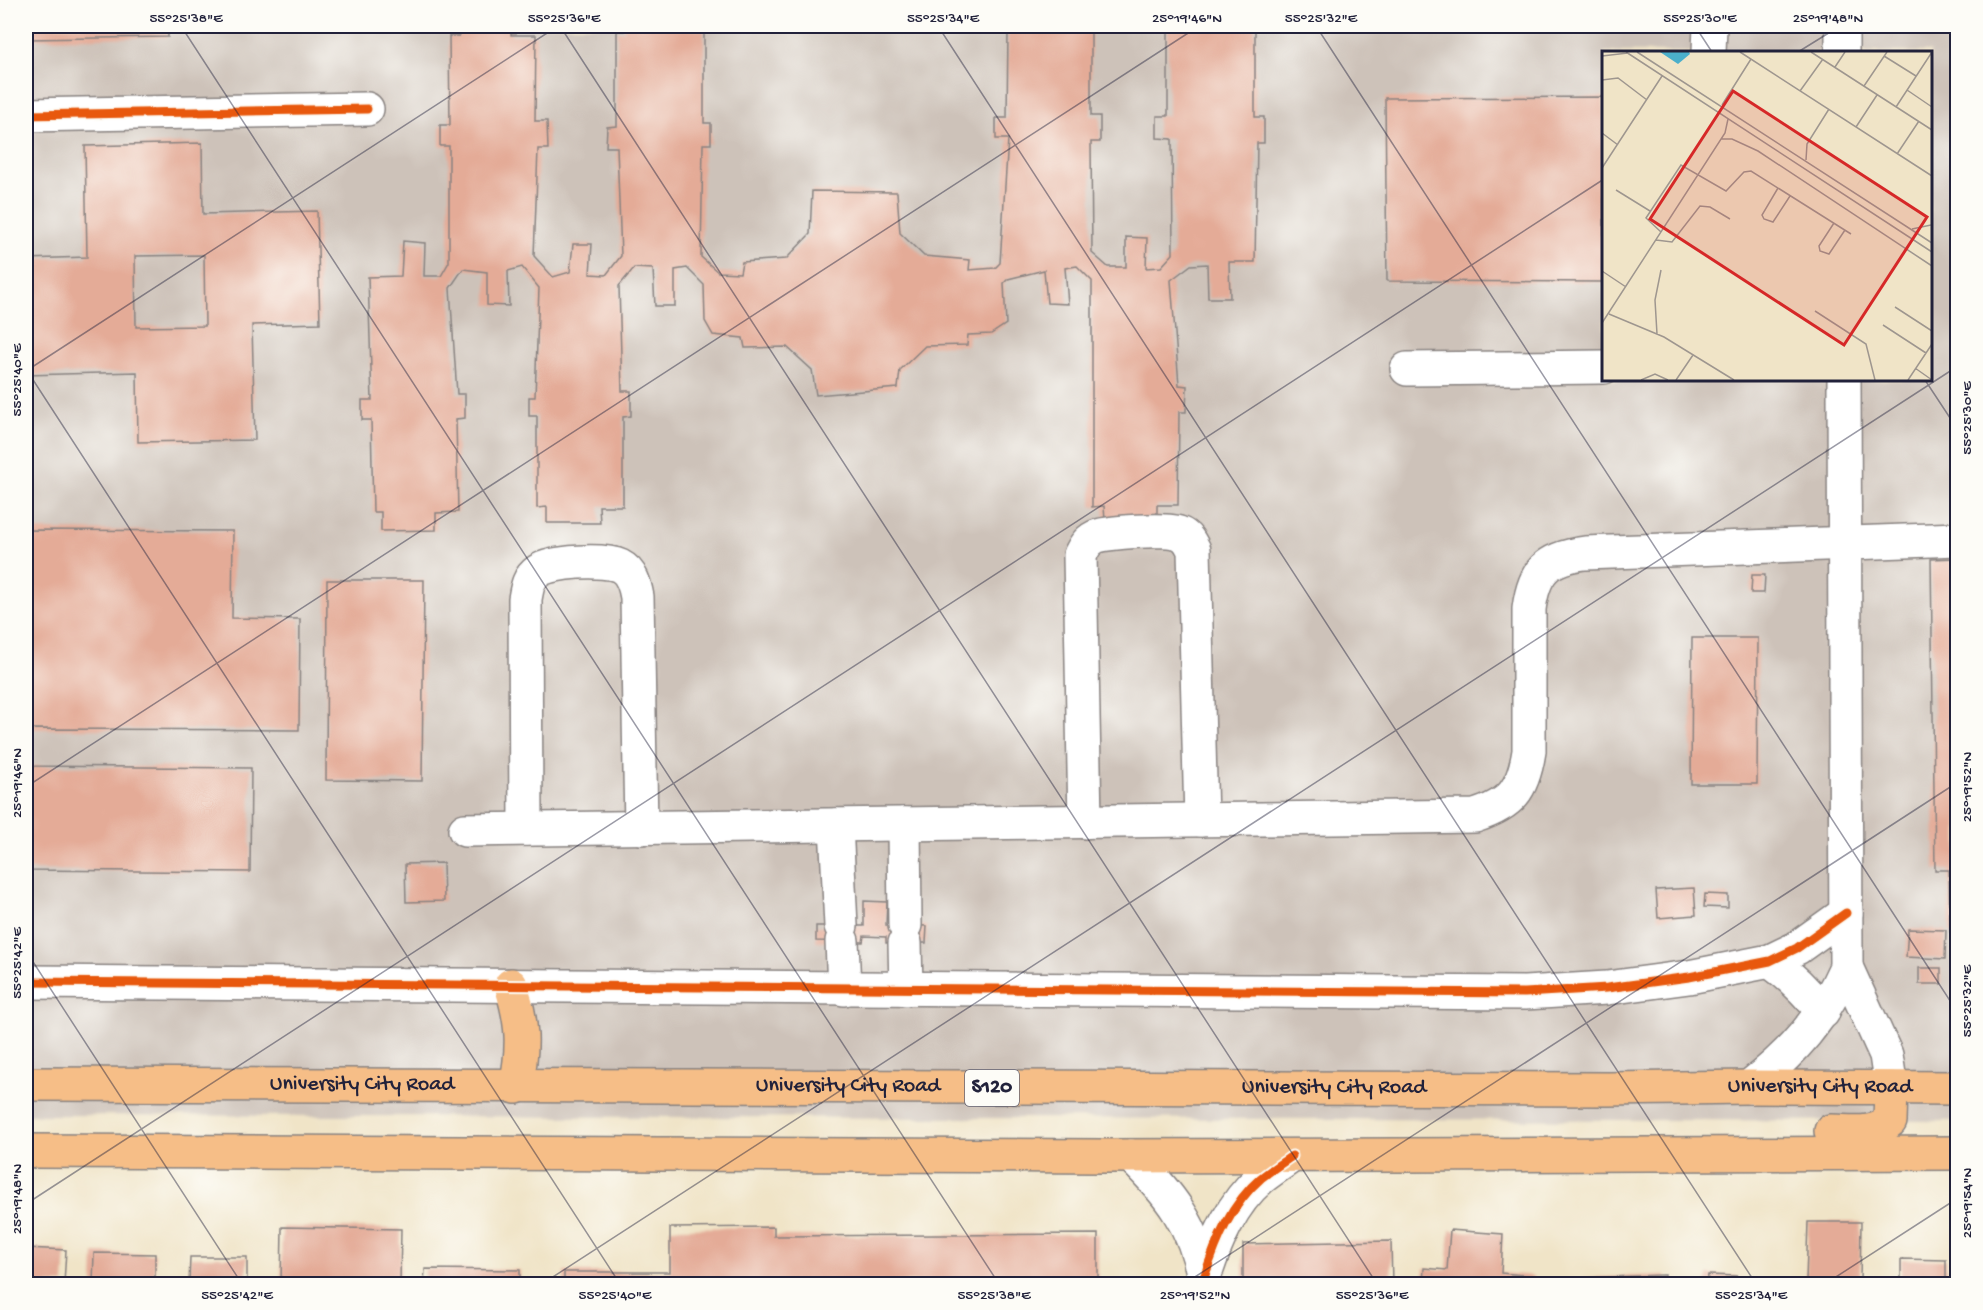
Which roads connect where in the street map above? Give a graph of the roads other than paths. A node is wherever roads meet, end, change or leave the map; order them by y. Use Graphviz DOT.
graph roads {
  1 [pos="1710,26"];
  2 [pos="1842,26"];
  3 [pos="1709,51"];
  4 [pos="1842,51"];
  5 [pos="368,109"];
  6 [pos="26,115"];
  7 [pos="1602,367"];
  8 [pos="1407,369"];
  9 [pos="1844,381"];
  10 [pos="1958,539"];
  11 [pos="1845,544"];
  12 [pos="1201,820"];
  13 [pos="1085,822"];
  14 [pos="904,824"];
  15 [pos="836,825"];
  16 [pos="641,828"];
  17 [pos="526,829"];
  18 [pos="465,830"];
  19 [pos="1846,913"];
  20 [pos="1770,961"];
  21 [pos="1846,967"];
  22 [pos="26,982"];
  23 [pos="511,985"];
  24 [pos="844,989"];
  25 [pos="906,989"];
  26 [pos="1823,1012"];
  27 [pos="26,1084"];
  28 [pos="516,1087"];
  29 [pos="1749,1087"];
  30 [pos="1891,1088"];
  31 [pos="1958,1088"];
  32 [pos="1958,1153"];
  33 [pos="33,1154"];
  34 [pos="1644,1154"];
  35 [pos="1131,1156"];
  36 [pos="1292,1156"];
  37 [pos="1204,1281"];
  1 -- 3 [label="street"];
  2 -- 4 [label="street"];
  5 -- 6 [label="street"];
  7 -- 8 [label="street"];
  9 -- 11 [label="street"];
  10 -- 11 [label="street"];
  11 -- 12 [label="street"];
  11 -- 19 [label="street"];
  12 -- 13 [label="street"];
  12 -- 13 [label="street"];
  13 -- 14 [label="street"];
  14 -- 15 [label="street"];
  14 -- 25 [label="street"];
  15 -- 16 [label="street"];
  15 -- 24 [label="street"];
  16 -- 17 [label="street"];
  16 -- 17 [label="street"];
  17 -- 18 [label="street"];
  19 -- 20 [label="street"];
  19 -- 21 [label="street"];
  20 -- 25 [label="street"];
  20 -- 26 [label="street"];
  21 -- 26 [label="street"];
  21 -- 30 [label="street"];
  22 -- 23 [label="street"];
  23 -- 24 [label="street"];
  23 -- 28 [label="main road"];
  24 -- 25 [label="street"];
  26 -- 29 [label="street"];
  27 -- 28 [label="main road, University City Road / S120"];
  28 -- 29 [label="main road, University City Road / S120"];
  29 -- 30 [label="main road, University City Road / S120"];
  30 -- 31 [label="main road, University City Road / S120"];
  30 -- 34 [label="main road"];
  32 -- 34 [label="main road"];
  33 -- 35 [label="main road"];
  34 -- 36 [label="main road"];
  35 -- 36 [label="main road"];
  35 -- 37 [label="street"];
  36 -- 37 [label="street"];
}
